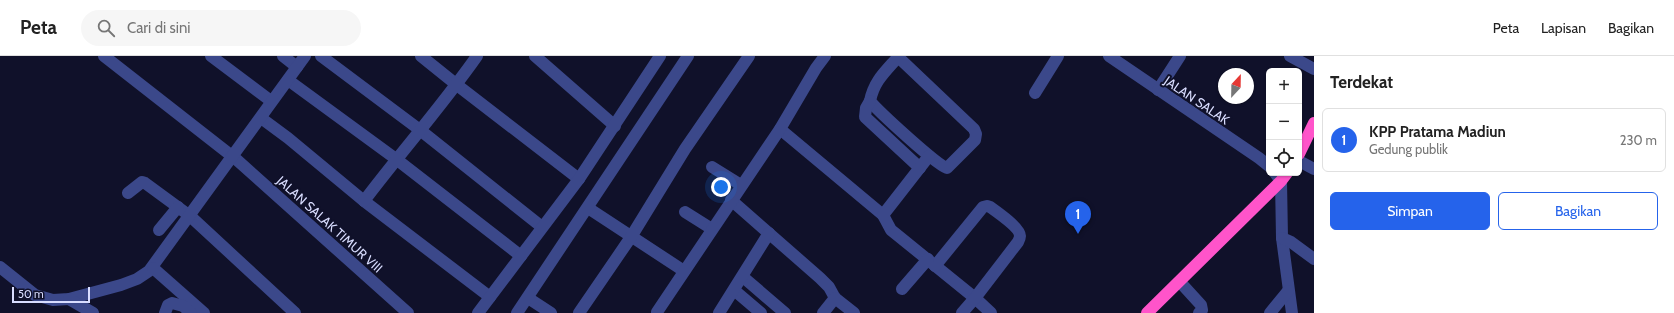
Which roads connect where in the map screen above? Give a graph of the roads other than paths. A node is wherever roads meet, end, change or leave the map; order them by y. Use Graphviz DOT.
graph roads {
  1 [pos="104,56"];
  2 [pos="211,56"];
  3 [pos="283,56"];
  4 [pos="305,56"];
  5 [pos="321,56"];
  6 [pos="421,56"];
  7 [pos="477,56"];
  8 [pos="535,56"];
  9 [pos="660,56"];
  10 [pos="688,56"];
  11 [pos="749,56"];
  12 [pos="825,56"];
  13 [pos="898,56"];
  14 [pos="1058,56"];
  15 [pos="1109,56"];
  16 [pos="1180,56"];
  17 [pos="1290,56"];
  18 [pos="297,67"];
  19 [pos="1314,69"];
  20 [pos="288,80"];
  21 [pos="457,86"];
  22 [pos="1158,90"];
  23 [pos="1035,93"];
  24 [pos="870,101"];
  25 [pos="271,102"];
  26 [pos="261,118"];
  27 [pos="1314,123"];
  28 [pos="615,126"];
  29 [pos="780,128"];
  30 [pos="420,130"];
  31 [pos="1302,148"];
  32 [pos="233,156"];
  33 [pos="929,156"];
  34 [pos="396,159"];
  35 [pos="1302,163"];
  36 [pos="1266,164"];
  37 [pos="712,167"];
  38 [pos="920,168"];
  39 [pos="1314,169"];
  40 [pos="1281,176"];
  41 [pos="579,179"];
  42 [pos="741,186"];
  43 [pos="128,193"];
  44 [pos="731,200"];
  45 [pos="364,201"];
  46 [pos="178,207"];
  47 [pos="588,208"];
  48 [pos="685,212"];
  49 [pos="882,215"];
  50 [pos="190,216"];
  51 [pos="542,227"];
  52 [pos="712,229"];
  53 [pos="159,230"];
  54 [pos="769,233"];
  55 [pos="630,237"];
  56 [pos="1282,238"];
  57 [pos="521,256"];
  58 [pos="1314,259"];
  59 [pos="931,262"];
  60 [pos="0,268"];
  61 [pos="151,270"];
  62 [pos="684,271"];
  63 [pos="743,277"];
  64 [pos="1180,282"];
  65 [pos="902,289"];
  66 [pos="734,290"];
  67 [pos="1288,291"];
  68 [pos="490,297"];
  69 [pos="528,298"];
  70 [pos="835,298"];
  71 [pos="975,298"];
  72 [pos="69,299"];
  73 [pos="657,312"];
  74 [pos="93,313"];
  75 [pos="165,313"];
  76 [pos="190,313"];
  77 [pos="204,313"];
  78 [pos="296,313"];
  79 [pos="408,313"];
  80 [pos="478,313"];
  81 [pos="517,313"];
  82 [pos="551,313"];
  83 [pos="579,313"];
  84 [pos="719,313"];
  85 [pos="761,313"];
  86 [pos="785,313"];
  87 [pos="823,313"];
  88 [pos="854,313"];
  89 [pos="962,313"];
  90 [pos="991,313"];
  91 [pos="1147,313"];
  92 [pos="1199,313"];
  93 [pos="1270,313"];
  94 [pos="1292,313"];
  1 -- 32 [label="street, JALAN SALAK TIMUR VIII"];
  2 -- 25 [label="street"];
  3 -- 18 [label="street"];
  4 -- 18 [label="street"];
  5 -- 30 [label="street"];
  6 -- 21 [label="street"];
  7 -- 21 [label="street"];
  8 -- 28 [label="street"];
  9 -- 28 [label="street"];
  10 -- 47 [label="street"];
  11 -- 55 [label="street"];
  12 -- 29 [label="street"];
  13 -- 24 [label="street"];
  13 -- 33 [label="street"];
  14 -- 23 [label="street"];
  15 -- 22 [label="street, JALAN SALAK"];
  16 -- 22 [label="street"];
  17 -- 19 [label="street"];
  18 -- 20 [label="street"];
  20 -- 25 [label="street"];
  20 -- 34 [label="street"];
  21 -- 30 [label="street"];
  21 -- 41 [label="street"];
  22 -- 36 [label="street, JALAN SALAK"];
  24 -- 33 [label="street"];
  24 -- 38 [label="street"];
  25 -- 26 [label="street"];
  26 -- 32 [label="street"];
  26 -- 45 [label="street"];
  27 -- 31 [label="highway"];
  28 -- 41 [label="street"];
  29 -- 42 [label="street"];
  29 -- 49 [label="street"];
  30 -- 34 [label="street"];
  30 -- 51 [label="street"];
  32 -- 50 [label="street"];
  32 -- 79 [label="street, JALAN SALAK TIMUR VIII"];
  33 -- 38 [label="street"];
  34 -- 45 [label="street"];
  34 -- 57 [label="street"];
  35 -- 39 [label="street"];
  37 -- 42 [label="street"];
  38 -- 49 [label="street"];
  40 -- 56 [label="street"];
  40 -- 64 [label="highway"];
  41 -- 51 [label="street"];
  42 -- 44 [label="street"];
  43 -- 46 [label="street"];
  44 -- 52 [label="street"];
  44 -- 54 [label="street"];
  45 -- 68 [label="street"];
  46 -- 50 [label="street"];
  46 -- 53 [label="street"];
  47 -- 55 [label="street"];
  47 -- 69 [label="street"];
  48 -- 52 [label="street"];
  49 -- 59 [label="street"];
  50 -- 61 [label="street"];
  50 -- 78 [label="street"];
  51 -- 57 [label="street"];
  52 -- 62 [label="street"];
  54 -- 63 [label="street"];
  54 -- 70 [label="street"];
  55 -- 62 [label="street"];
  55 -- 83 [label="street"];
  56 -- 58 [label="street"];
  56 -- 67 [label="street"];
  57 -- 68 [label="street"];
  59 -- 65 [label="street"];
  59 -- 71 [label="street"];
  59 -- 71 [label="street"];
  60 -- 72 [label="street"];
  61 -- 72 [label="street"];
  61 -- 77 [label="street"];
  62 -- 73 [label="street"];
  63 -- 66 [label="street"];
  63 -- 86 [label="street"];
  64 -- 91 [label="highway"];
  64 -- 92 [label="street"];
  66 -- 84 [label="street"];
  66 -- 85 [label="street"];
  67 -- 93 [label="street"];
  67 -- 94 [label="street"];
  68 -- 80 [label="street"];
  69 -- 81 [label="street"];
  69 -- 82 [label="street"];
  70 -- 87 [label="street"];
  70 -- 88 [label="street"];
  71 -- 89 [label="street"];
  71 -- 90 [label="street"];
  72 -- 74 [label="street"];
  75 -- 76 [label="street"];
}
